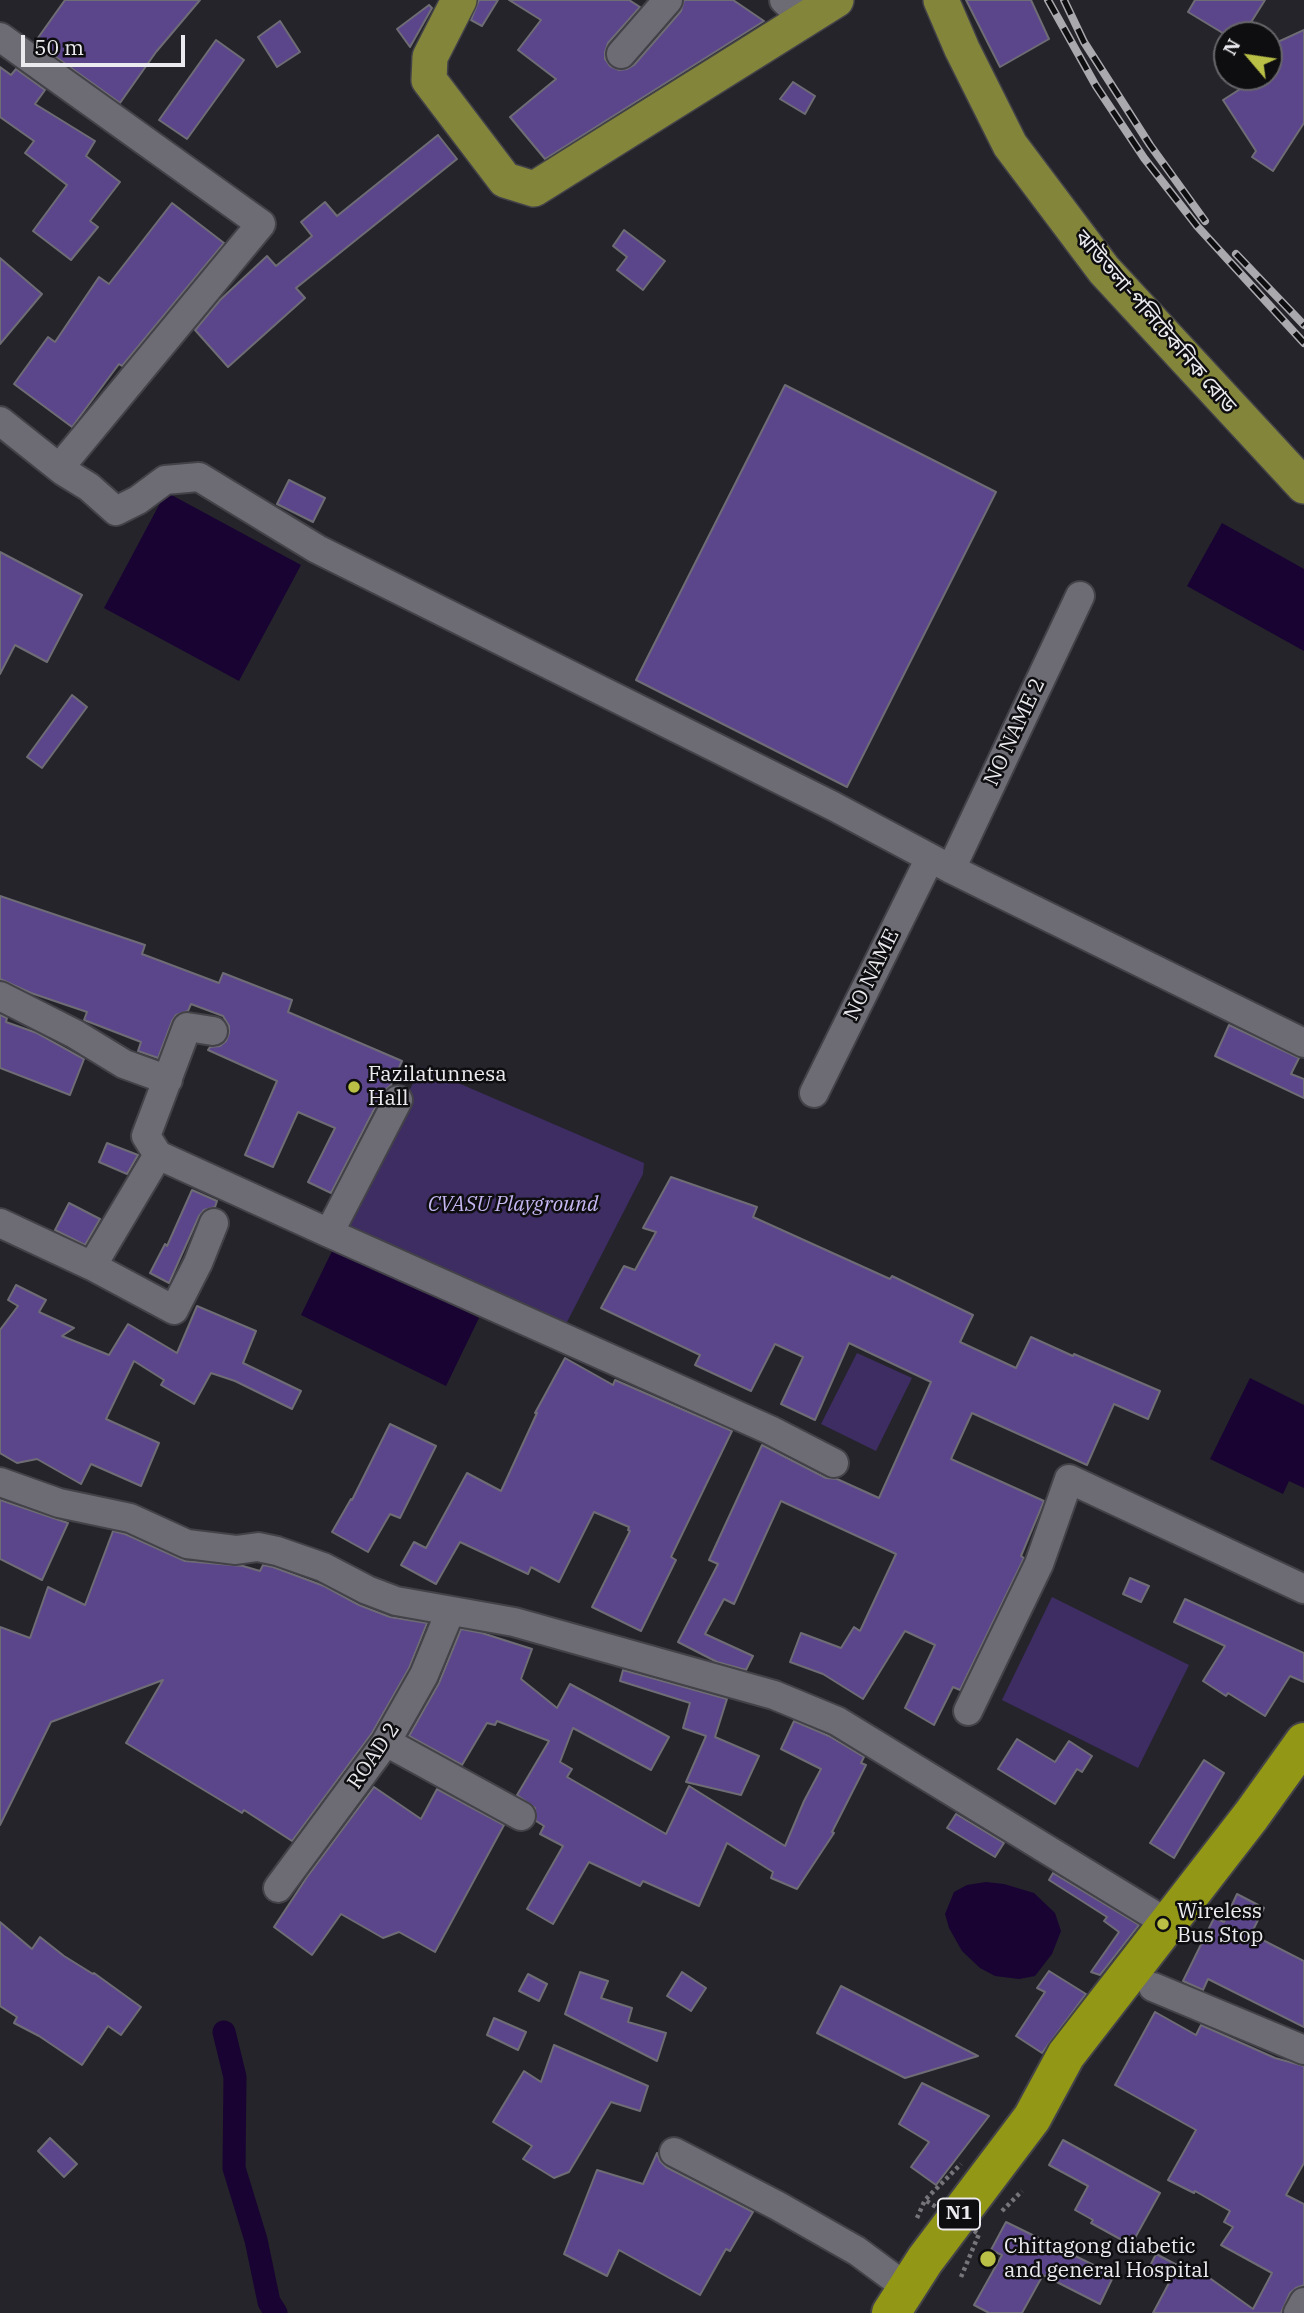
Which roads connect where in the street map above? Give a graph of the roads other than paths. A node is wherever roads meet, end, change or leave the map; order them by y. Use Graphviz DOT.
graph roads {
  1 [pos="459,0"];
  2 [pos="668,0"];
  3 [pos="836,0"];
  4 [pos="941,0"];
  5 [pos="795,10"];
  6 [pos="0,37"];
  7 [pos="621,54"];
  8 [pos="0,421"];
  9 [pos="60,467"];
  10 [pos="1304,486"];
  11 [pos="1080,596"];
  12 [pos="941,863"];
  13 [pos="0,996"];
  14 [pos="213,1031"];
  15 [pos="1304,1042"];
  16 [pos="168,1080"];
  17 [pos="814,1093"];
  18 [pos="398,1100"];
  19 [pos="158,1155"];
  20 [pos="0,1223"];
  21 [pos="214,1223"];
  22 [pos="329,1233"];
  23 [pos="92,1266"];
  24 [pos="834,1463"];
  25 [pos="0,1482"];
  26 [pos="1304,1589"];
  27 [pos="450,1612"];
  28 [pos="968,1712"];
  29 [pos="386,1742"];
  30 [pos="1304,1742"];
  31 [pos="1304,1777"];
  32 [pos="521,1815"];
  33 [pos="278,1888"];
  34 [pos="1167,1923"];
  35 [pos="1153,1987"];
  36 [pos="1304,2050"];
  37 [pos="1032,2118"];
  38 [pos="674,2152"];
  39 [pos="899,2300"];
  40 [pos="1304,2302"];
  41 [pos="1298,2313"];
  1 -- 5 [label="main road"];
  2 -- 7 [label="street"];
  3 -- 5 [label="main road"];
  4 -- 10 [label="main road, ঝাউতলা-পলিটেকনিক রোড"];
  6 -- 9 [label="street"];
  8 -- 9 [label="street"];
  9 -- 12 [label="street"];
  11 -- 12 [label="street, NO NAME 2"];
  12 -- 15 [label="street"];
  12 -- 17 [label="street, NO NAME"];
  13 -- 16 [label="street"];
  14 -- 16 [label="street"];
  16 -- 19 [label="street"];
  18 -- 22 [label="street"];
  19 -- 22 [label="street"];
  19 -- 23 [label="street"];
  20 -- 23 [label="street"];
  21 -- 23 [label="street"];
  22 -- 24 [label="street"];
  25 -- 27 [label="street"];
  26 -- 28 [label="street"];
  27 -- 29 [label="street, ROAD 2"];
  27 -- 34 [label="street"];
  29 -- 32 [label="street"];
  29 -- 33 [label="street, ROAD 2"];
  30 -- 34 [label="highway, N1"];
  31 -- 35 [label="highway, N1"];
  34 -- 37 [label="highway, N1"];
  35 -- 36 [label="street"];
  35 -- 37 [label="highway, N1"];
  37 -- 39 [label="highway, N1"];
  38 -- 39 [label="street"];
  40 -- 41 [label="street"];
}
